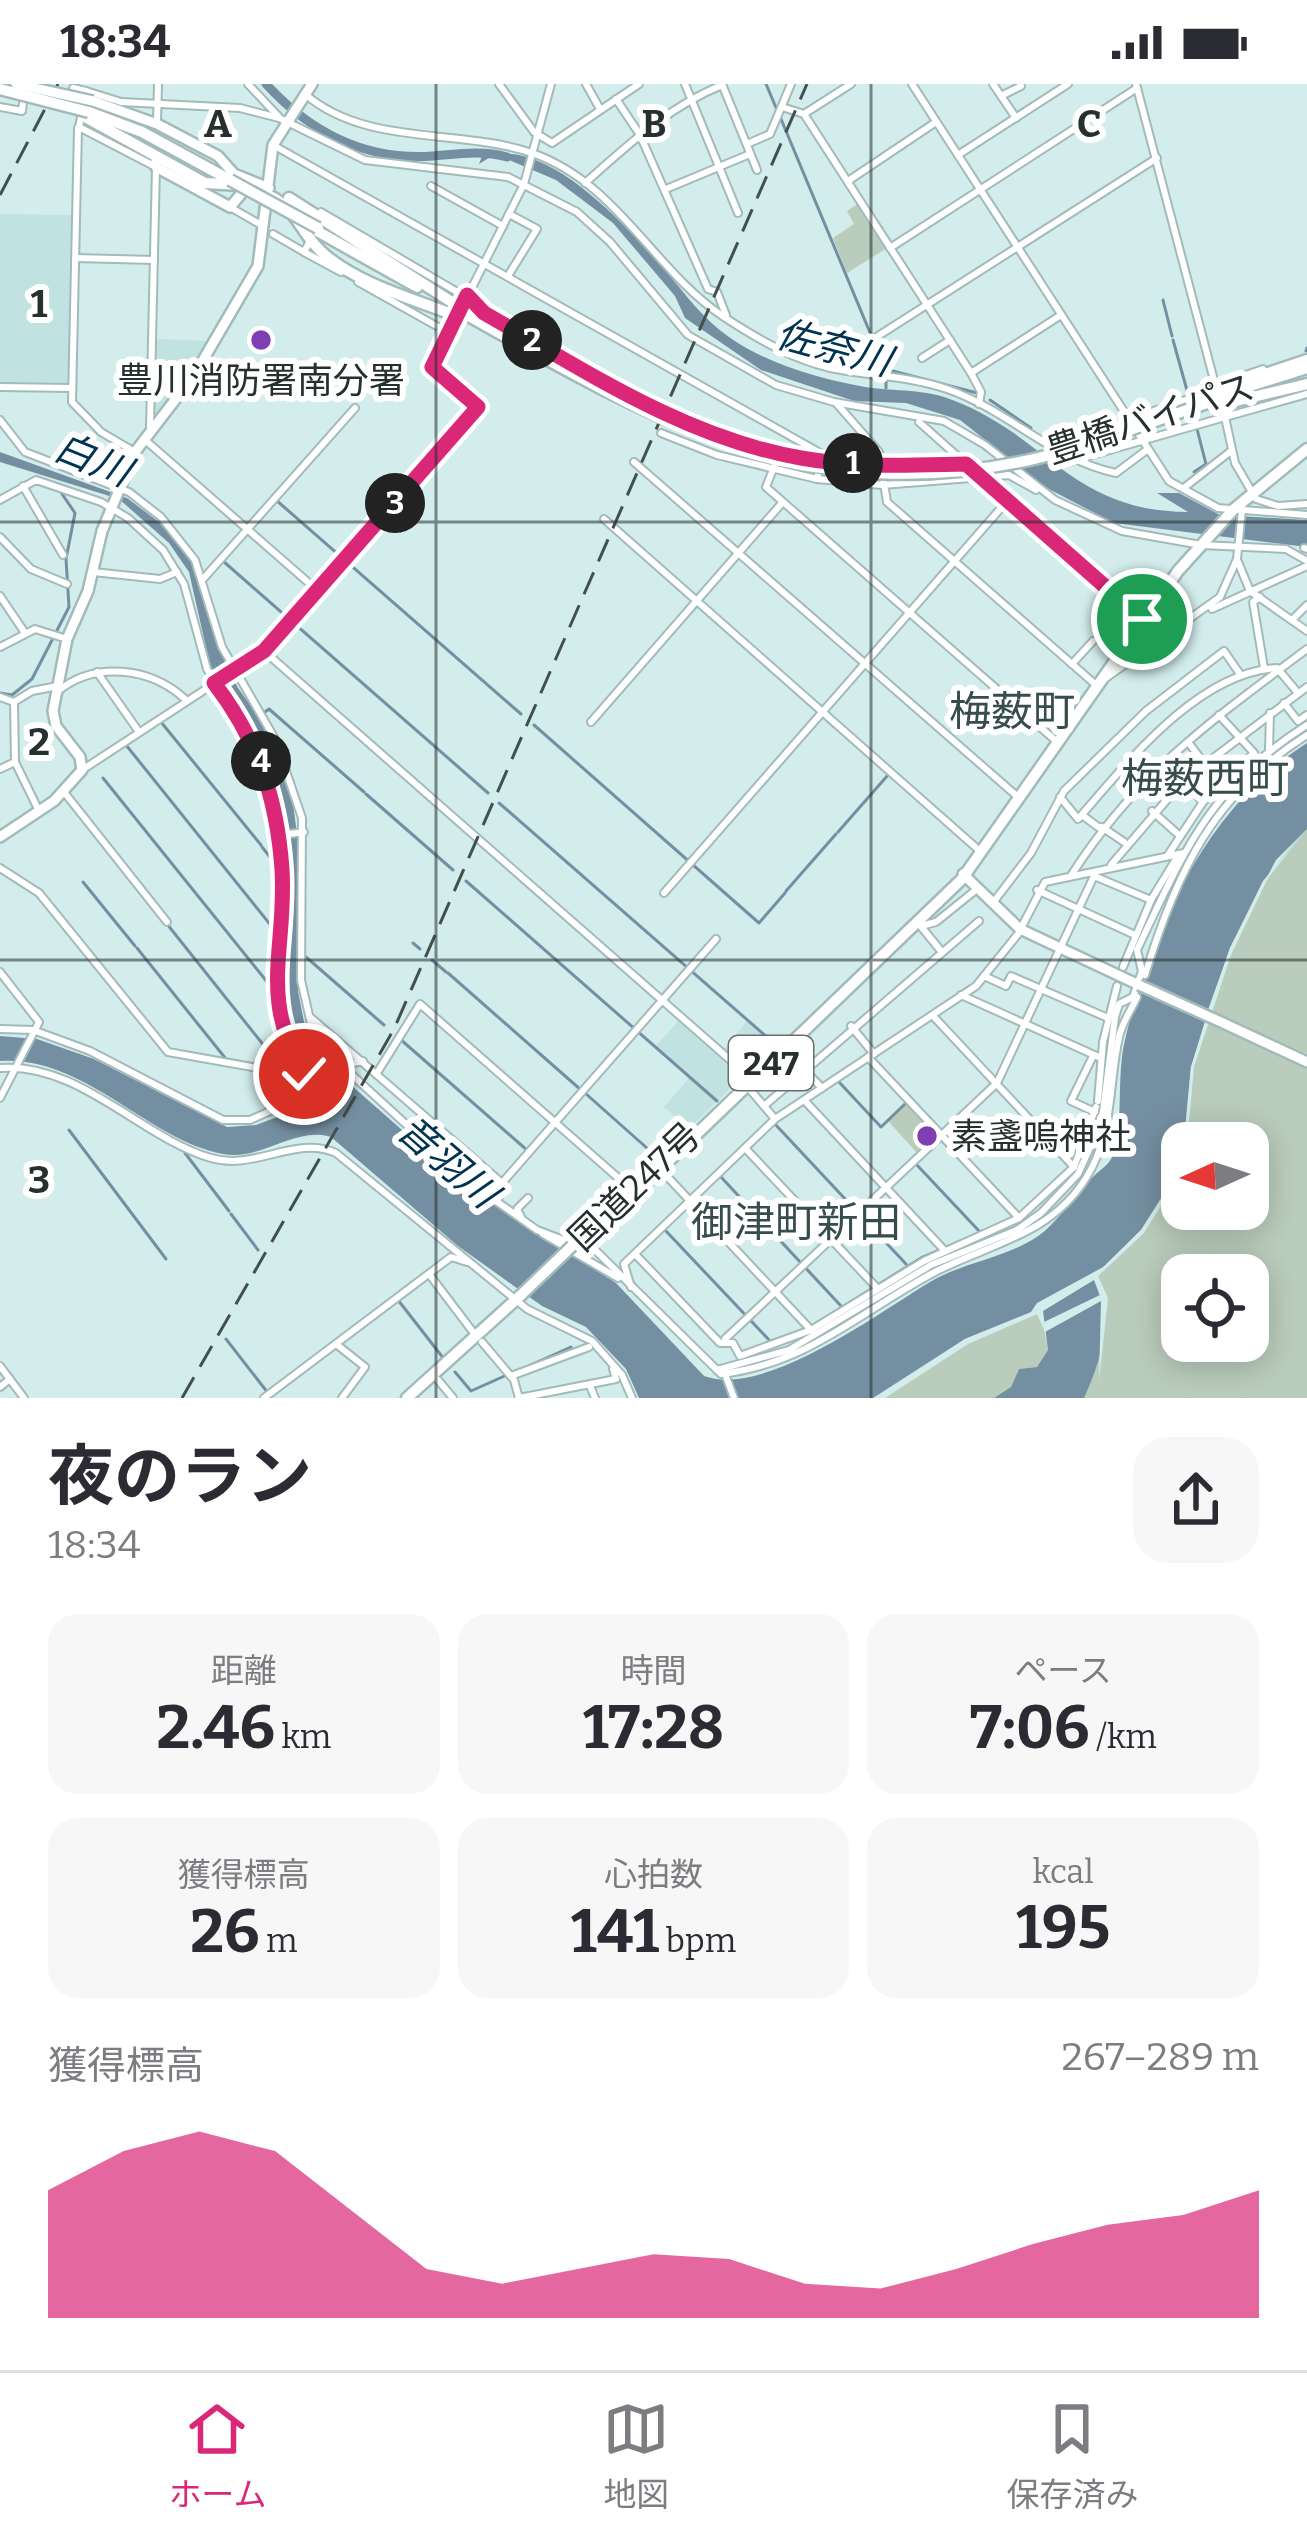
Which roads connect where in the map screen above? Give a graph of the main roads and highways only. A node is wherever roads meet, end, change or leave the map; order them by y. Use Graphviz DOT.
graph roads {
  1 [pos="20,87"];
  2 [pos="0,91"];
  3 [pos="307,92"];
  4 [pos="88,110"];
  5 [pos="156,164"];
  6 [pos="223,167"];
  7 [pos="249,187"];
  8 [pos="269,191"];
  9 [pos="313,238"];
  10 [pos="456,310"];
  11 [pos="1307,364"];
  12 [pos="1307,384"];
  13 [pos="1224,393"];
  14 [pos="1307,449"];
  15 [pos="0,837"];
  16 [pos="963,874"];
  17 [pos="1307,1062"];
  18 [pos="750,1081"];
  19 [pos="578,1244"];
  20 [pos="521,1300"];
  21 [pos="411,1398"];
  1 -- 2 [label="highway, 豊橋バイパス, bridge"];
  1 -- 4 [label="highway, 豊橋バイパス, bridge"];
  2 -- 4 [label="highway, 豊橋バイパス, bridge"];
  3 -- 8 [label="main road"];
  4 -- 6 [label="highway"];
  4 -- 6 [label="main road"];
  4 -- 7 [label="highway"];
  4 -- 9 [label="highway, 豊橋バイパス, bridge"];
  5 -- 7 [label="main road"];
  6 -- 8 [label="main road"];
  7 -- 8 [label="main road"];
  8 -- 9 [label="highway"];
  8 -- 10 [label="highway"];
  8 -- 15 [label="main road"];
  9 -- 10 [label="highway, 豊橋バイパス"];
  10 -- 13 [label="highway, 豊橋バイパス, bridge"];
  10 -- 13 [label="highway, 豊橋バイパス, bridge"];
  11 -- 13 [label="highway, 豊橋バイパス"];
  12 -- 13 [label="highway"];
  14 -- 16 [label="highway, 国道247号 / 247"];
  16 -- 17 [label="main road, bridge"];
  16 -- 18 [label="highway, 国道247号 / 247"];
  16 -- 18 [label="highway, 国道247号 / 247"];
  18 -- 19 [label="highway, 国道247号 / 247"];
  18 -- 19 [label="highway, 国道247号 / 247"];
  19 -- 20 [label="highway, 国道247号 / 247, bridge"];
  20 -- 21 [label="highway, 国道247号 / 247"];
  20 -- 21 [label="highway, 国道247号 / 247"];
}
